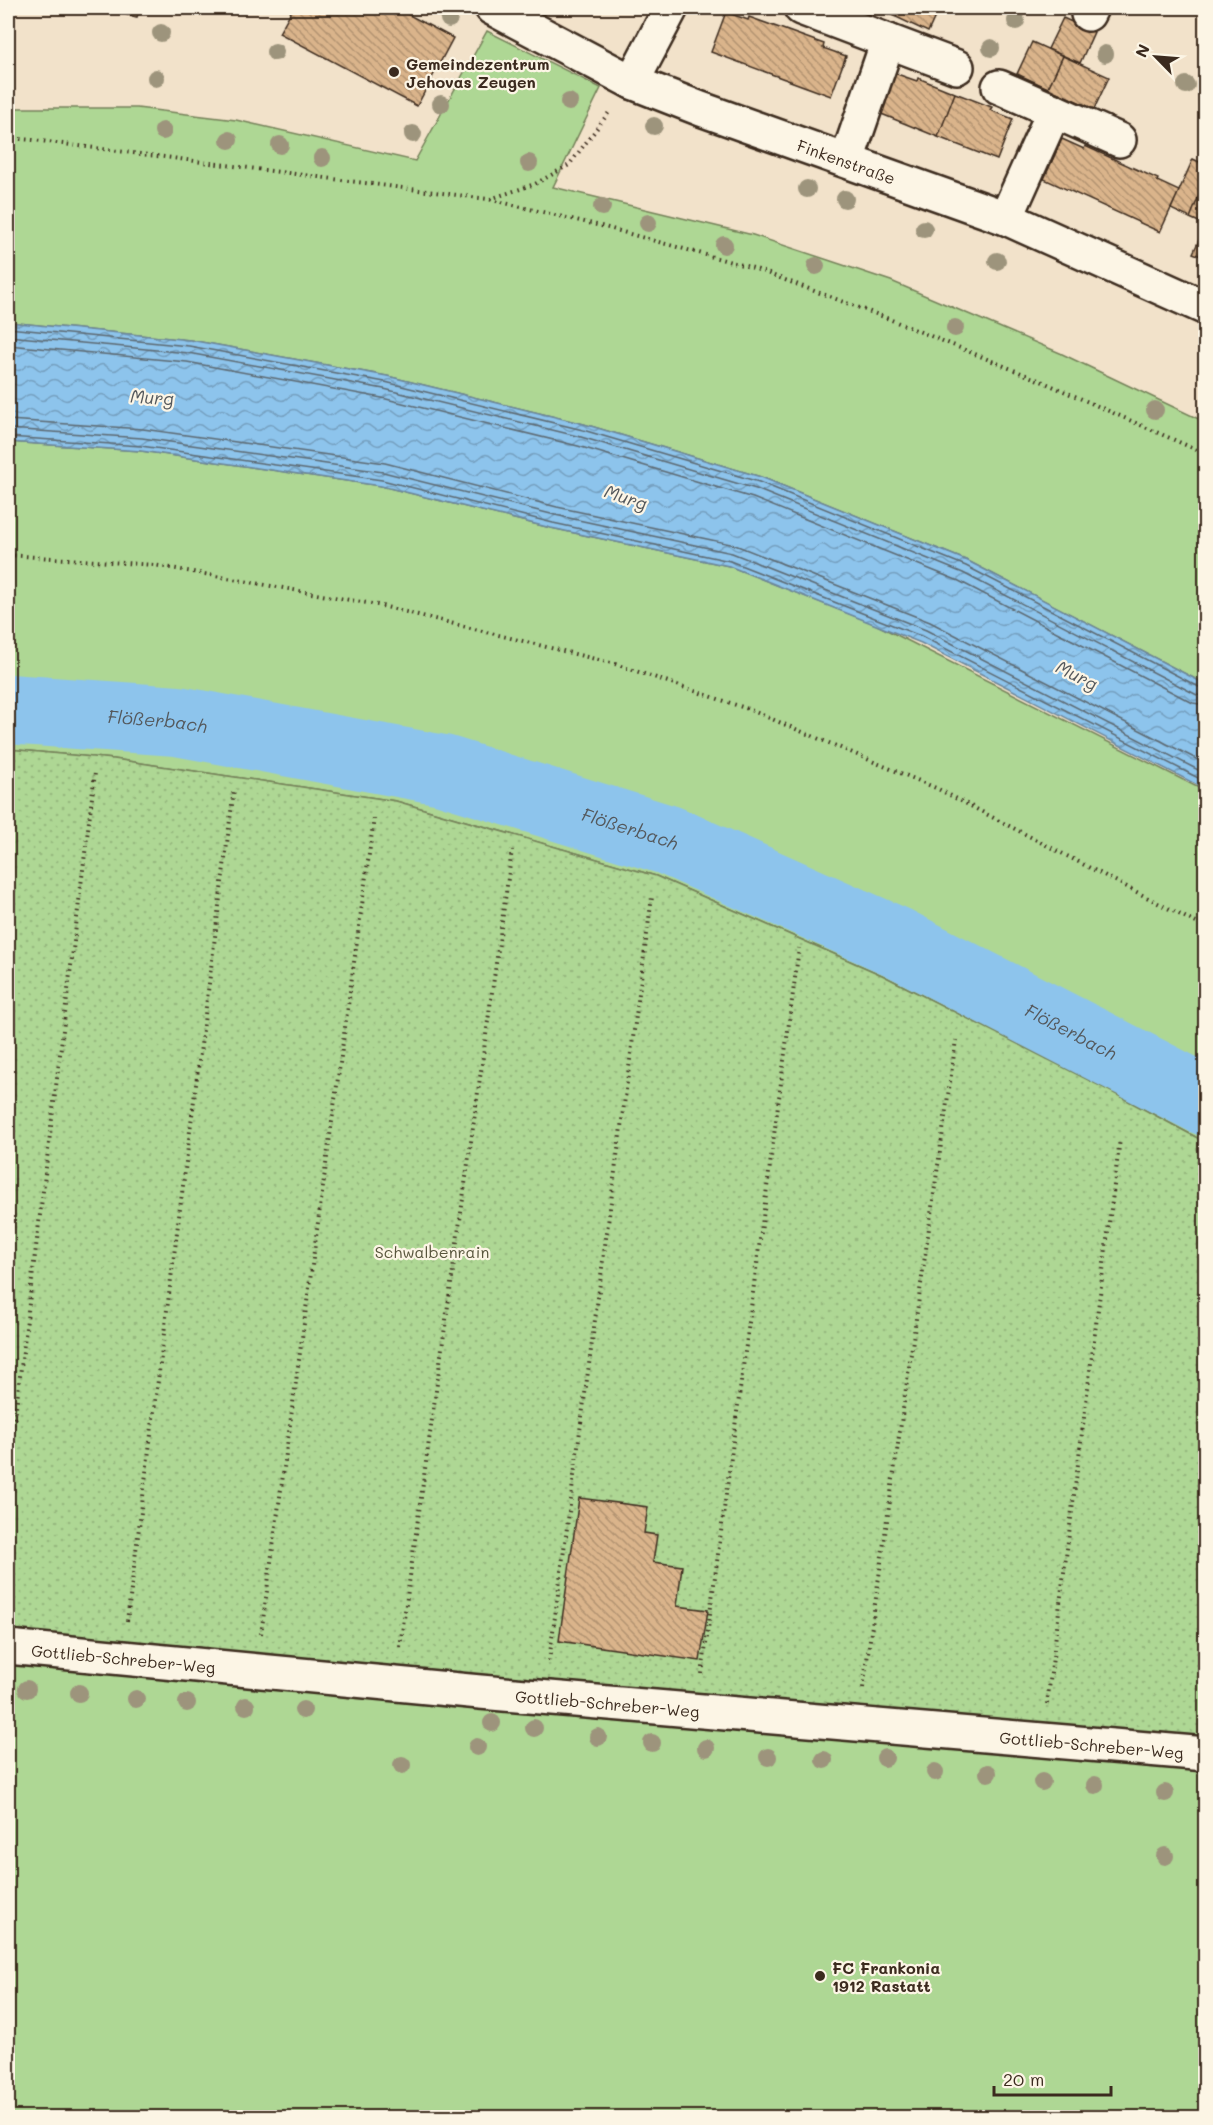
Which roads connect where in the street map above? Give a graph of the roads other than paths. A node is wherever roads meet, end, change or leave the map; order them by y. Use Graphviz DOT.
graph roads {
  1 [pos="492,8"];
  2 [pos="671,8"];
  3 [pos="801,8"];
  4 [pos="888,41"];
  5 [pos="957,67"];
  6 [pos="632,82"];
  7 [pos="999,87"];
  8 [pos="1054,111"];
  9 [pos="1119,140"];
  10 [pos="847,160"];
  11 [pos="1006,218"];
  12 [pos="1206,308"];
  13 [pos="8,1647"];
  14 [pos="1206,1754"];
  1 -- 6 [label="street, Finkenstraße"];
  2 -- 6 [label="street"];
  3 -- 4 [label="street"];
  4 -- 5 [label="street"];
  4 -- 10 [label="street"];
  6 -- 10 [label="street, Finkenstraße"];
  7 -- 8 [label="street"];
  8 -- 9 [label="street"];
  8 -- 11 [label="street"];
  10 -- 11 [label="street, Finkenstraße"];
  11 -- 12 [label="street, Finkenstraße"];
  13 -- 14 [label="street, Gottlieb-Schreber-Weg"];
}
